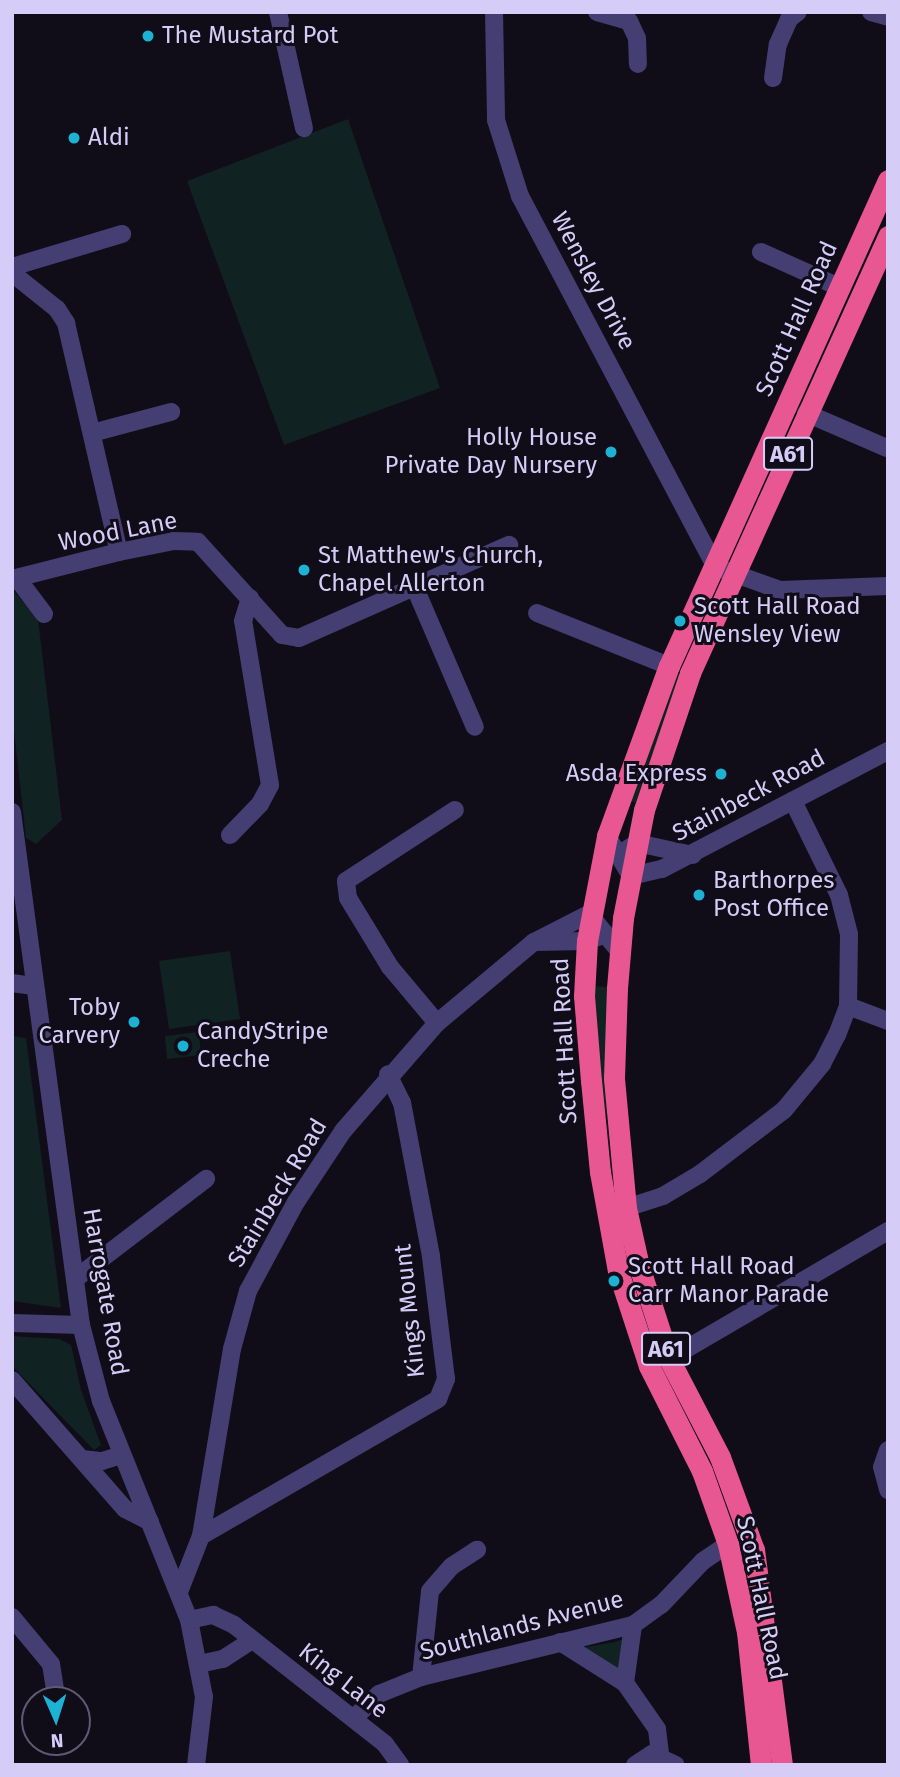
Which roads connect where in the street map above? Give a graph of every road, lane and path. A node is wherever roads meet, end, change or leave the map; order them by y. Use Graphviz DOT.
graph roads {
  1 [pos="278,12"];
  2 [pos="494,12"];
  3 [pos="597,12"];
  4 [pos="798,12"];
  5 [pos="872,12"];
  6 [pos="888,17"];
  7 [pos="638,64"];
  8 [pos="773,78"];
  9 [pos="304,128"];
  10 [pos="888,180"];
  11 [pos="122,234"];
  12 [pos="888,236"];
  13 [pos="761,252"];
  14 [pos="12,267"];
  15 [pos="12,273"];
  16 [pos="841,288"];
  17 [pos="171,412"];
  18 [pos="806,413"];
  19 [pos="92,433"];
  20 [pos="887,448"];
  21 [pos="509,545"];
  22 [pos="119,552"];
  23 [pos="720,562"];
  24 [pos="14,579"];
  25 [pos="888,586"];
  26 [pos="415,588"];
  27 [pos="250,598"];
  28 [pos="537,613"];
  29 [pos="44,614"];
  30 [pos="669,666"];
  31 [pos="475,727"];
  32 [pos="888,751"];
  33 [pos="793,801"];
  34 [pos="455,810"];
  35 [pos="12,812"];
  36 [pos="230,835"];
  37 [pos="607,836"];
  38 [pos="637,843"];
  39 [pos="619,855"];
  40 [pos="693,855"];
  41 [pos="15,861"];
  42 [pos="599,870"];
  43 [pos="631,876"];
  44 [pos="589,914"];
  45 [pos="623,918"];
  46 [pos="596,938"];
  47 [pos="534,942"];
  48 [pos="620,952"];
  49 [pos="12,983"];
  50 [pos="34,986"];
  51 [pos="848,1006"];
  52 [pos="888,1021"];
  53 [pos="436,1023"];
  54 [pos="388,1074"];
  55 [pos="206,1179"];
  56 [pos="626,1208"];
  57 [pos="888,1230"];
  58 [pos="75,1279"];
  59 [pos="12,1323"];
  60 [pos="81,1325"];
  61 [pos="669,1359"];
  62 [pos="12,1380"];
  63 [pos="888,1450"];
  64 [pos="122,1455"];
  65 [pos="82,1459"];
  66 [pos="888,1490"];
  67 [pos="150,1522"];
  68 [pos="201,1536"];
  69 [pos="728,1544"];
  70 [pos="477,1550"];
  71 [pos="179,1592"];
  72 [pos="12,1617"];
  73 [pos="189,1620"];
  74 [pos="633,1625"];
  75 [pos="252,1640"];
  76 [pos="560,1642"];
  77 [pos="199,1664"];
  78 [pos="421,1677"];
  79 [pos="625,1683"];
  80 [pos="55,1686"];
  81 [pos="354,1718"];
  82 [pos="660,1754"];
  83 [pos="196,1765"];
  84 [pos="400,1765"];
  85 [pos="635,1765"];
  86 [pos="676,1765"];
  87 [pos="761,1765"];
  88 [pos="782,1765"];
  1 -- 9 [label="street"];
  2 -- 23 [label="street, Wensley Drive"];
  3 -- 7 [label="street"];
  4 -- 8 [label="street"];
  5 -- 6 [label="street"];
  10 -- 16 [label="highway, Scott Hall Road / A61"];
  11 -- 14 [label="street"];
  12 -- 18 [label="highway, Scott Hall Road / A61"];
  13 -- 16 [label="street"];
  15 -- 19 [label="street"];
  16 -- 23 [label="highway, Scott Hall Road / A61"];
  17 -- 19 [label="street"];
  18 -- 20 [label="street"];
  18 -- 23 [label="highway, Scott Hall Road / A61"];
  19 -- 22 [label="street"];
  21 -- 26 [label="street, Wood Lane"];
  22 -- 24 [label="street, Wood Lane"];
  22 -- 27 [label="street, Wood Lane"];
  23 -- 25 [label="street"];
  23 -- 30 [label="highway, Scott Hall Road / A61"];
  23 -- 38 [label="highway, Scott Hall Road / A61"];
  24 -- 29 [label="street"];
  26 -- 27 [label="street, Wood Lane"];
  26 -- 31 [label="street"];
  27 -- 36 [label="street"];
  28 -- 30 [label="street"];
  30 -- 37 [label="highway, Scott Hall Road / A61"];
  32 -- 33 [label="street, Stainbeck Road"];
  33 -- 40 [label="street, Stainbeck Road"];
  33 -- 51 [label="street"];
  34 -- 53 [label="street"];
  35 -- 41 [label="street, Harrogate Road"];
  37 -- 39 [label="street"];
  37 -- 42 [label="highway, Scott Hall Road / A61"];
  38 -- 39 [label="street"];
  38 -- 40 [label="street"];
  38 -- 43 [label="highway, Scott Hall Road / A61"];
  39 -- 42 [label="street"];
  39 -- 43 [label="street"];
  40 -- 43 [label="street, Stainbeck Road"];
  41 -- 50 [label="street, Harrogate Road"];
  42 -- 44 [label="highway, Scott Hall Road / A61"];
  43 -- 45 [label="highway, Scott Hall Road / A61"];
  44 -- 46 [label="highway, Scott Hall Road / A61"];
  44 -- 47 [label="street, Stainbeck Road"];
  45 -- 46 [label="street"];
  45 -- 48 [label="highway, Scott Hall Road / A61"];
  46 -- 47 [label="street"];
  46 -- 48 [label="street"];
  46 -- 69 [label="highway, Scott Hall Road / A61"];
  47 -- 53 [label="street, Stainbeck Road"];
  48 -- 56 [label="highway, Scott Hall Road / A61"];
  49 -- 50 [label="street"];
  50 -- 58 [label="street, Harrogate Road"];
  51 -- 52 [label="street"];
  51 -- 56 [label="street"];
  53 -- 54 [label="street, Stainbeck Road"];
  54 -- 68 [label="street, Stainbeck Road"];
  54 -- 68 [label="street, Kings Mount"];
  55 -- 58 [label="street"];
  56 -- 61 [label="highway, Scott Hall Road / A61"];
  57 -- 61 [label="street"];
  58 -- 60 [label="street, Harrogate Road"];
  59 -- 60 [label="street"];
  60 -- 64 [label="street, Harrogate Road"];
  61 -- 88 [label="highway, Scott Hall Road / A61"];
  62 -- 65 [label="street"];
  63 -- 66 [label="street"];
  64 -- 65 [label="street"];
  64 -- 67 [label="street, Harrogate Road"];
  65 -- 67 [label="street"];
  67 -- 71 [label="street, Harrogate Road"];
  68 -- 71 [label="street, Stainbeck Road"];
  69 -- 74 [label="street, Southlands Avenue"];
  69 -- 87 [label="highway, Scott Hall Road / A61"];
  70 -- 78 [label="street"];
  71 -- 73 [label="street, Harrogate Road"];
  72 -- 80 [label="street"];
  73 -- 75 [label="street, King Lane"];
  73 -- 77 [label="street, Harrogate Road"];
  74 -- 76 [label="street, Southlands Avenue"];
  74 -- 79 [label="street"];
  75 -- 77 [label="street"];
  75 -- 81 [label="street, King Lane"];
  76 -- 78 [label="street, Southlands Avenue"];
  76 -- 79 [label="street"];
  77 -- 83 [label="street, Harrogate Road"];
  78 -- 81 [label="street, Southlands Avenue"];
  79 -- 82 [label="street"];
  81 -- 84 [label="street, King Lane"];
  82 -- 85 [label="street"];
  82 -- 86 [label="street"];
}
